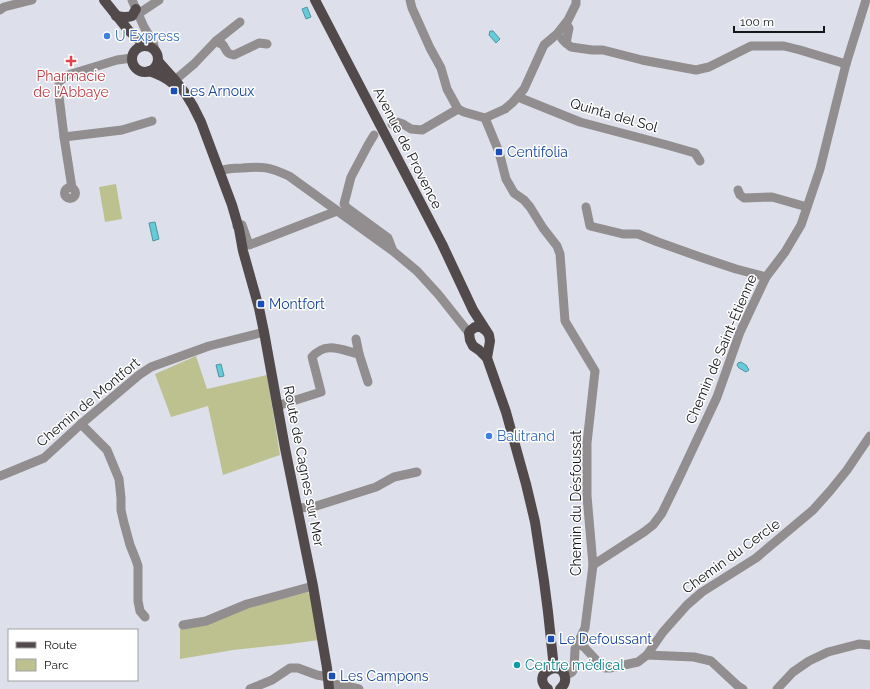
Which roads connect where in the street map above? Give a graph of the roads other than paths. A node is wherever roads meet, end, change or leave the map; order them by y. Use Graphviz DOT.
graph roads {
  1 [pos="11,0"];
  2 [pos="32,0"];
  3 [pos="104,0"];
  4 [pos="159,0"];
  5 [pos="316,0"];
  6 [pos="410,0"];
  7 [pos="576,0"];
  8 [pos="866,0"];
  9 [pos="21,2"];
  10 [pos="134,5"];
  11 [pos="0,10"];
  12 [pos="116,16"];
  13 [pos="240,22"];
  14 [pos="566,23"];
  15 [pos="146,32"];
  16 [pos="557,34"];
  17 [pos="216,41"];
  18 [pos="566,43"];
  19 [pos="267,44"];
  20 [pos="155,50"];
  21 [pos="137,51"];
  22 [pos="158,61"];
  23 [pos="846,64"];
  24 [pos="150,71"];
  25 [pos="175,80"];
  26 [pos="518,97"];
  27 [pos="188,108"];
  28 [pos="458,109"];
  29 [pos="485,118"];
  30 [pos="152,121"];
  31 [pos="392,124"];
  32 [pos="374,135"];
  33 [pos="64,137"];
  34 [pos="700,161"];
  35 [pos="220,175"];
  36 [pos="72,188"];
  37 [pos="738,190"];
  38 [pos="586,207"];
  39 [pos="807,207"];
  40 [pos="226,208"];
  41 [pos="337,211"];
  42 [pos="236,226"];
  43 [pos="393,251"];
  44 [pos="766,277"];
  45 [pos="473,310"];
  46 [pos="470,329"];
  47 [pos="485,330"];
  48 [pos="264,332"];
  49 [pos="356,339"];
  50 [pos="484,348"];
  51 [pos="359,354"];
  52 [pos="368,382"];
  53 [pos="277,406"];
  54 [pos="81,424"];
  55 [pos="870,436"];
  56 [pos="417,472"];
  57 [pos="0,476"];
  58 [pos="298,508"];
  59 [pos="592,565"];
  60 [pos="314,586"];
  61 [pos="145,617"];
  62 [pos="183,625"];
  63 [pos="578,643"];
  64 [pos="870,645"];
  65 [pos="647,656"];
  66 [pos="553,668"];
  67 [pos="565,676"];
  68 [pos="329,684"];
  69 [pos="250,689"];
  70 [pos="359,689"];
  71 [pos="548,689"];
  72 [pos="560,689"];
  73 [pos="743,689"];
  74 [pos="777,689"];
  1 -- 9 [label="street"];
  2 -- 9 [label="street"];
  3 -- 12 [label="main road"];
  4 -- 10 [label="street"];
  5 -- 45 [label="main road, Avenue de Provence"];
  6 -- 28 [label="street"];
  7 -- 14 [label="street"];
  8 -- 23 [label="street, Chemin de Saint-Étienne"];
  9 -- 11 [label="street"];
  10 -- 12 [label="main road"];
  10 -- 15 [label="street"];
  12 -- 21 [label="main road"];
  13 -- 17 [label="street"];
  14 -- 16 [label="street"];
  14 -- 18 [label="street"];
  15 -- 20 [label="street"];
  15 -- 21 [label="street"];
  16 -- 18 [label="street"];
  16 -- 26 [label="street"];
  17 -- 19 [label="street"];
  17 -- 25 [label="street"];
  18 -- 23 [label="street"];
  20 -- 21 [label="main road"];
  20 -- 22 [label="main road"];
  21 -- 24 [label="main road"];
  21 -- 33 [label="street"];
  22 -- 24 [label="main road"];
  22 -- 25 [label="main road, Route de Cagnes sur Mer"];
  23 -- 39 [label="street, Chemin de Saint-Étienne"];
  24 -- 27 [label="main road, Route de Cagnes sur Mer"];
  25 -- 35 [label="main road, Route de Cagnes sur Mer"];
  26 -- 29 [label="street"];
  26 -- 34 [label="street, Quinta del Sol"];
  27 -- 35 [label="street"];
  27 -- 40 [label="main road, Route de Cagnes sur Mer"];
  28 -- 29 [label="street"];
  28 -- 31 [label="street"];
  29 -- 59 [label="street, Chemin du Désfoussat"];
  30 -- 33 [label="street"];
  32 -- 43 [label="street"];
  33 -- 36 [label="street"];
  35 -- 40 [label="main road"];
  35 -- 41 [label="street"];
  35 -- 42 [label="main road, Route de Cagnes sur Mer"];
  37 -- 39 [label="street"];
  38 -- 44 [label="street"];
  39 -- 44 [label="street, Chemin de Saint-Étienne"];
  40 -- 42 [label="main road, Route de Cagnes sur Mer"];
  41 -- 42 [label="street"];
  41 -- 43 [label="street"];
  42 -- 48 [label="main road, Route de Cagnes sur Mer"];
  43 -- 46 [label="street"];
  44 -- 59 [label="street, Chemin de Saint-Étienne"];
  45 -- 46 [label="main road, Avenue de Provence"];
  45 -- 47 [label="main road, Avenue de Provence"];
  46 -- 47 [label="main road"];
  46 -- 50 [label="main road"];
  47 -- 50 [label="main road"];
  48 -- 53 [label="main road, Route de Cagnes sur Mer"];
  48 -- 54 [label="street, Chemin de Montfort"];
  49 -- 51 [label="street"];
  50 -- 66 [label="main road"];
  51 -- 52 [label="street"];
  51 -- 53 [label="street"];
  53 -- 58 [label="main road, Route de Cagnes sur Mer"];
  54 -- 57 [label="street, Chemin de Montfort"];
  54 -- 61 [label="street"];
  55 -- 65 [label="street, Chemin du Cercle"];
  56 -- 58 [label="street"];
  58 -- 60 [label="main road, Route de Cagnes sur Mer"];
  59 -- 63 [label="street, Chemin du Désfoussat"];
  60 -- 62 [label="street"];
  60 -- 68 [label="main road, Route de Cagnes sur Mer"];
  63 -- 65 [label="street"];
  63 -- 67 [label="street, Chemin du Désfoussat"];
  64 -- 74 [label="street"];
  65 -- 73 [label="street"];
  66 -- 67 [label="main road"];
  66 -- 71 [label="main road"];
  67 -- 72 [label="main road"];
  68 -- 69 [label="street"];
  68 -- 70 [label="street"];
}
